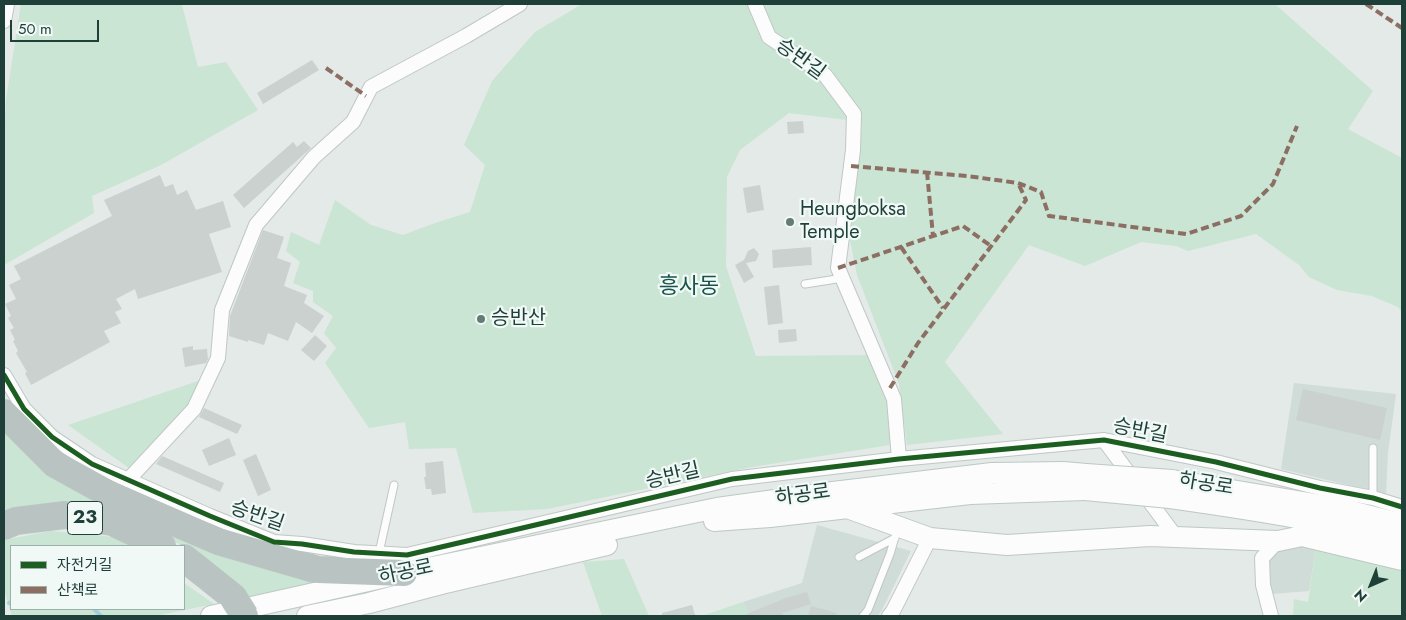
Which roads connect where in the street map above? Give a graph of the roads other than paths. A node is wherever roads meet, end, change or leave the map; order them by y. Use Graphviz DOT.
graph roads {
  1 [pos="7,4"];
  2 [pos="520,4"];
  3 [pos="755,4"];
  4 [pos="4,21"];
  5 [pos="843,278"];
  6 [pos="805,284"];
  7 [pos="4,375"];
  8 [pos="4,413"];
  9 [pos="1104,440"];
  10 [pos="1373,448"];
  11 [pos="899,458"];
  12 [pos="128,480"];
  13 [pos="1086,482"];
  14 [pos="394,485"];
  15 [pos="1171,489"];
  16 [pos="1373,498"];
  17 [pos="1402,507"];
  18 [pos="846,508"];
  19 [pos="1402,524"];
  20 [pos="4,526"];
  21 [pos="896,533"];
  22 [pos="1176,537"];
  23 [pos="930,538"];
  24 [pos="1278,541"];
  25 [pos="1402,541"];
  26 [pos="160,545"];
  27 [pos="379,553"];
  28 [pos="859,557"];
  29 [pos="185,559"];
  30 [pos="1402,560"];
  31 [pos="404,573"];
  32 [pos="239,606"];
  33 [pos="362,610"];
  34 [pos="211,616"];
  35 [pos="307,616"];
  36 [pos="863,616"];
  37 [pos="889,616"];
  38 [pos="1271,616"];
  1 -- 4 [label="street"];
  2 -- 12 [label="street"];
  3 -- 5 [label="street, 승반길"];
  5 -- 6 [label="lane"];
  5 -- 11 [label="street, 승반길"];
  7 -- 12 [label="street, 승반길"];
  8 -- 31 [label="highway"];
  9 -- 11 [label="street, 승반길"];
  9 -- 16 [label="street, 승반길"];
  9 -- 22 [label="street"];
  10 -- 16 [label="lane"];
  11 -- 27 [label="street, 승반길"];
  12 -- 27 [label="street, 승반길"];
  13 -- 15 [label="street, 하공로, bridge"];
  13 -- 18 [label="street, 하공로"];
  13 -- 31 [label="street, 하공로"];
  14 -- 27 [label="lane"];
  15 -- 19 [label="street, 하공로"];
  15 -- 25 [label="street, 하공로"];
  16 -- 17 [label="street, 승반길"];
  18 -- 21 [label="street"];
  18 -- 33 [label="street, 하공로"];
  20 -- 26 [label="highway, 23"];
  21 -- 23 [label="street"];
  21 -- 28 [label="lane"];
  21 -- 36 [label="lane"];
  22 -- 23 [label="street"];
  22 -- 24 [label="street"];
  23 -- 37 [label="street"];
  24 -- 30 [label="street"];
  24 -- 38 [label="street"];
  29 -- 32 [label="highway"];
  31 -- 34 [label="street, 하공로"];
  33 -- 35 [label="street, 하공로"];
}
